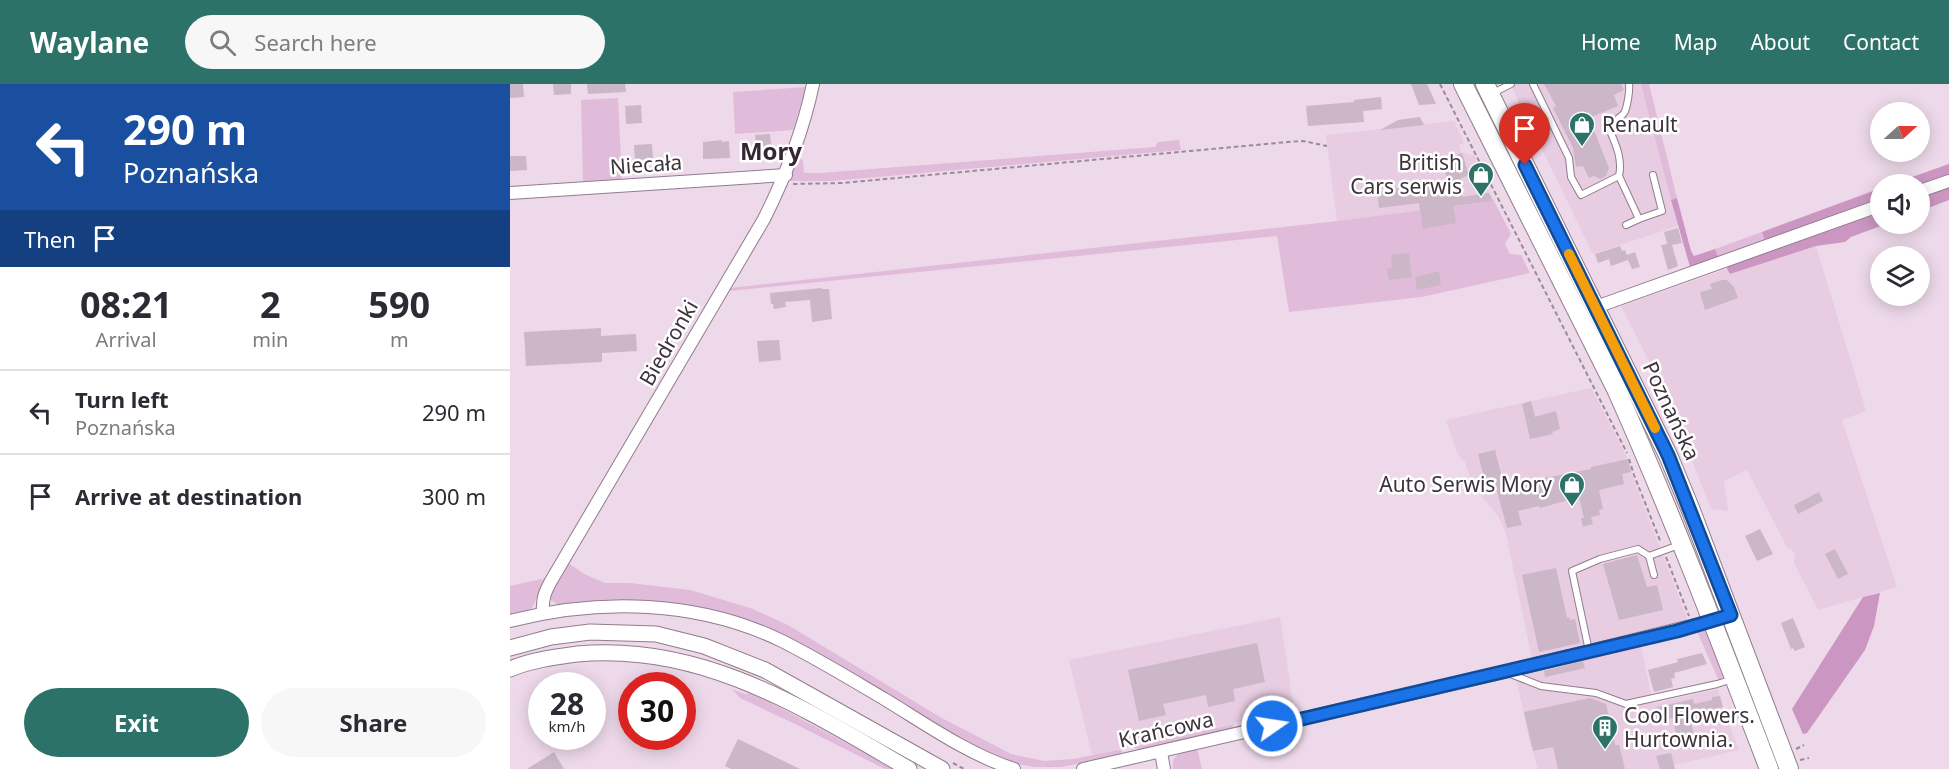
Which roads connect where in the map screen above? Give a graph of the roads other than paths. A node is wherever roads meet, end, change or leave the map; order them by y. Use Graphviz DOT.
graph roads {
  1 [pos="813,84"];
  2 [pos="1463,84"];
  3 [pos="1511,84"];
  4 [pos="1533,84"];
  5 [pos="1629,84"];
  6 [pos="1487,89"];
  7 [pos="1653,175"];
  8 [pos="1619,176"];
  9 [pos="783,180"];
  10 [pos="1949,181"];
  11 [pos="1930,188"];
  12 [pos="510,194"];
  13 [pos="1870,209"];
  14 [pos="1639,219"];
  15 [pos="1626,225"];
  16 [pos="1596,307"];
  17 [pos="1682,544"];
  18 [pos="1649,556"];
  19 [pos="1654,574"];
  20 [pos="543,612"];
  21 [pos="1731,615"];
  22 [pos="510,621"];
  23 [pos="1712,622"];
  24 [pos="510,648"];
  25 [pos="1589,652"];
  26 [pos="510,669"];
  27 [pos="1505,672"];
  28 [pos="1734,678"];
  29 [pos="1161,752"];
  30 [pos="909,769"];
  31 [pos="942,769"];
  32 [pos="1014,769"];
  33 [pos="1083,769"];
  34 [pos="1164,769"];
  35 [pos="1769,769"];
  36 [pos="1789,769"];
  1 -- 9 [label="street, Biedronki"];
  2 -- 17 [label="main road, Poznańska"];
  3 -- 6 [label="lane"];
  4 -- 8 [label="lane"];
  5 -- 8 [label="lane"];
  6 -- 16 [label="main road, Poznańska"];
  7 -- 14 [label="lane"];
  8 -- 14 [label="lane"];
  9 -- 12 [label="street, Niecała"];
  9 -- 20 [label="street, Biedronki"];
  10 -- 11 [label="street"];
  13 -- 16 [label="street"];
  14 -- 15 [label="lane"];
  16 -- 21 [label="main road, Poznańska"];
  17 -- 18 [label="lane"];
  17 -- 23 [label="main road, Poznańska"];
  18 -- 19 [label="lane"];
  18 -- 25 [label="lane"];
  20 -- 22 [label="street"];
  20 -- 32 [label="street"];
  21 -- 23 [label="street, Krańcowa"];
  21 -- 36 [label="main road, Poznańska"];
  23 -- 25 [label="street, Krańcowa"];
  23 -- 28 [label="main road, Poznańska"];
  24 -- 31 [label="street"];
  25 -- 27 [label="street, Krańcowa"];
  26 -- 30 [label="street"];
  27 -- 28 [label="lane"];
  27 -- 29 [label="street, Krańcowa"];
  28 -- 35 [label="main road, Poznańska"];
  29 -- 33 [label="street, Krańcowa"];
  29 -- 34 [label="street"];
}
